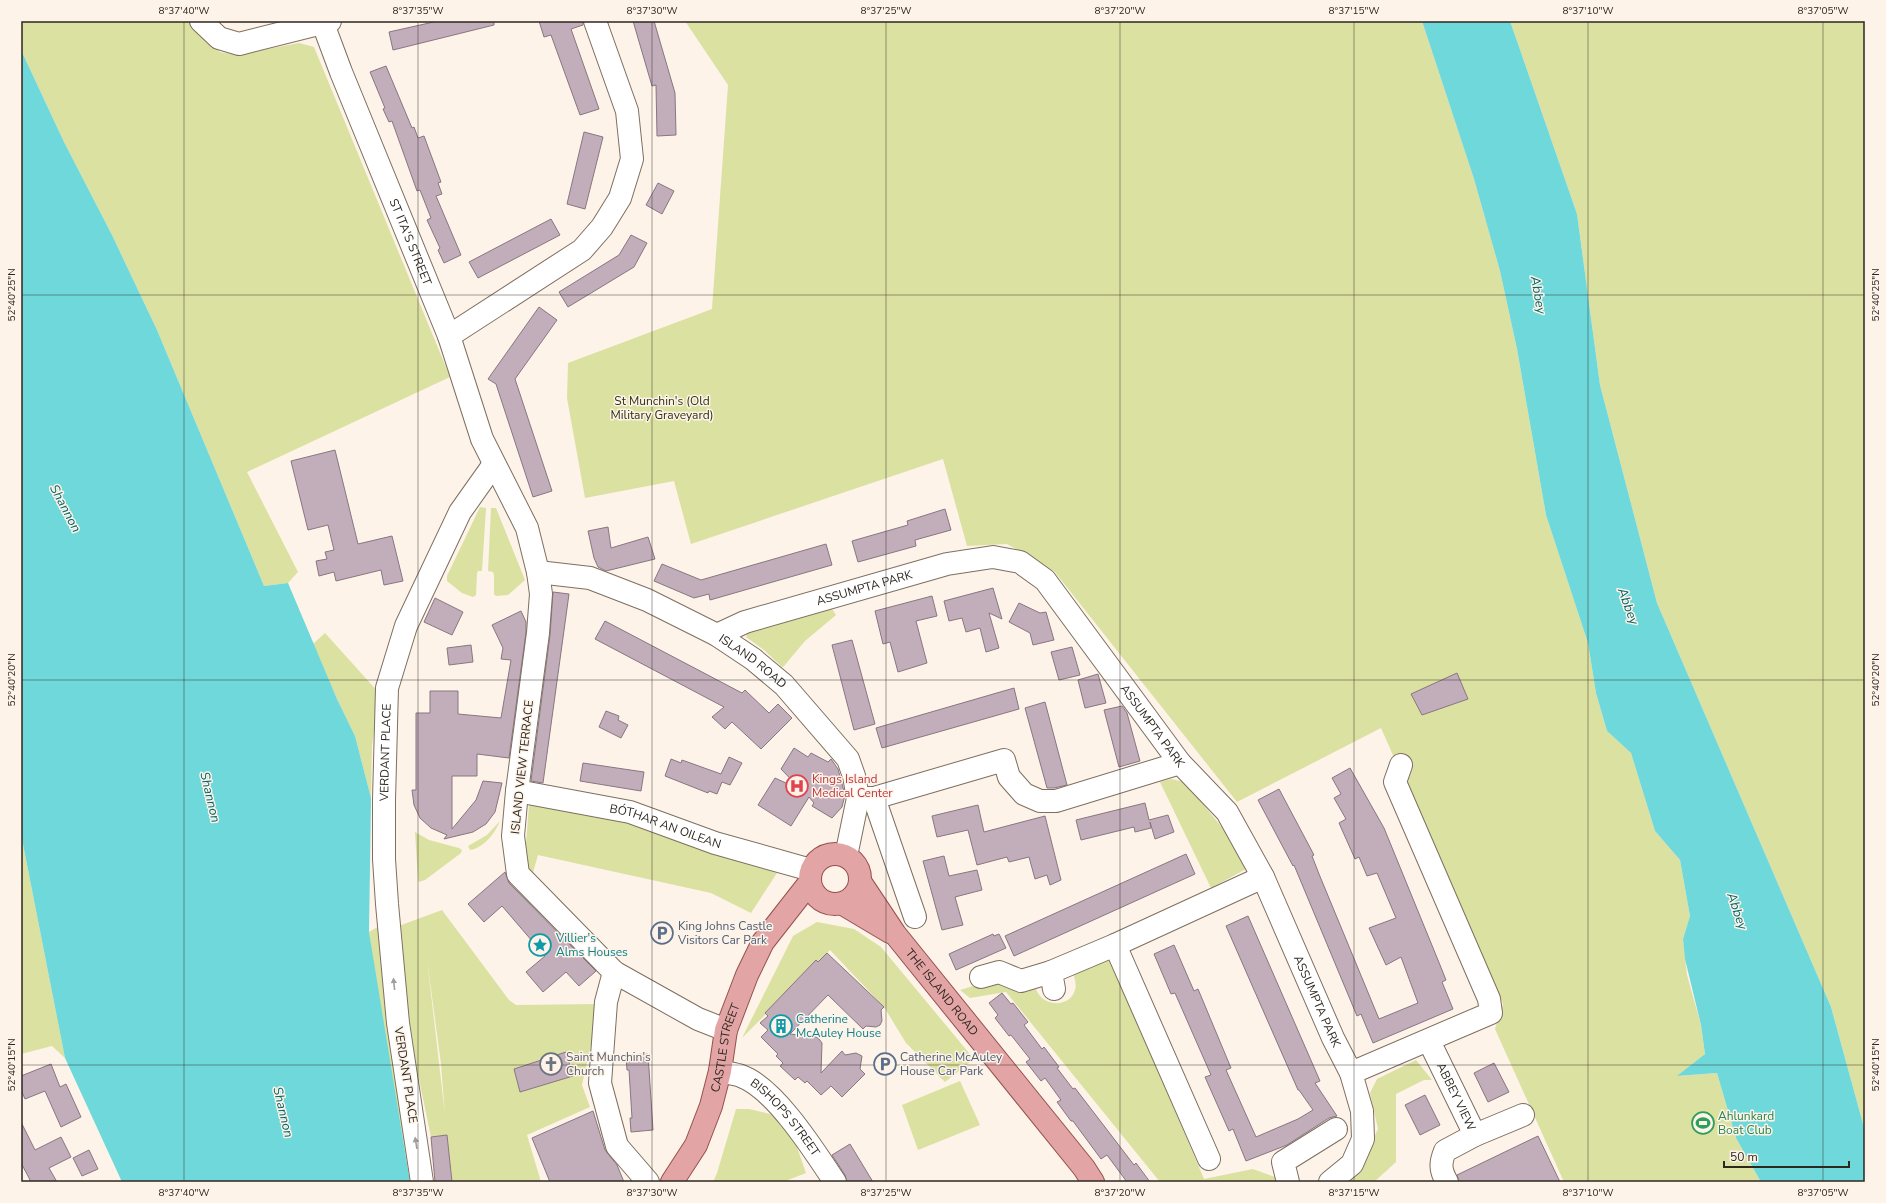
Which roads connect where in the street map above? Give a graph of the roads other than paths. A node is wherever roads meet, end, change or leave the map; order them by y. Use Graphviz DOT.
graph roads {
  1 [pos="201,21"];
  2 [pos="595,21"];
  3 [pos="325,22"];
  4 [pos="449,336"];
  5 [pos="494,464"];
  6 [pos="538,572"];
  7 [pos="717,635"];
  8 [pos="1180,763"];
  9 [pos="1401,765"];
  10 [pos="517,790"];
  11 [pos="866,798"];
  12 [pos="846,856"];
  13 [pos="811,876"];
  14 [pos="1263,877"];
  15 [pos="861,883"];
  16 [pos="834,903"];
  17 [pos="782,916"];
  18 [pos="915,917"];
  19 [pos="895,934"];
  20 [pos="1115,945"];
  21 [pos="614,972"];
  22 [pos="981,977"];
  23 [pos="726,1030"];
  24 [pos="1429,1041"];
  25 [pos="720,1071"];
  26 [pos="1351,1073"];
  27 [pos="1523,1115"];
  28 [pos="1336,1128"];
  29 [pos="1475,1135"];
  30 [pos="1209,1159"];
  31 [pos="1279,1170"];
  32 [pos="422,1182"];
  33 [pos="648,1182"];
  34 [pos="672,1182"];
  35 [pos="835,1182"];
  36 [pos="1093,1182"];
  37 [pos="1330,1182"];
  38 [pos="1447,1182"];
  1 -- 3 [label="street"];
  2 -- 4 [label="street"];
  3 -- 4 [label="street, ST ITA'S STREET"];
  4 -- 5 [label="street, ST ITA'S STREET"];
  5 -- 6 [label="street"];
  32 -- 5 [label="street, VERDANT PLACE, one-way"];
  6 -- 7 [label="street, ISLAND ROAD"];
  6 -- 10 [label="street, ISLAND VIEW TERRACE"];
  7 -- 8 [label="street, ASSUMPTA PARK"];
  7 -- 11 [label="street, ISLAND ROAD"];
  8 -- 11 [label="street"];
  8 -- 14 [label="street, ASSUMPTA PARK"];
  9 -- 24 [label="street"];
  10 -- 13 [label="street, BÓTHAR AN OILEAN"];
  10 -- 21 [label="street, ISLAND VIEW TERRACE"];
  11 -- 12 [label="street, ISLAND ROAD"];
  11 -- 18 [label="street"];
  12 -- 13 [label="main road"];
  12 -- 15 [label="main road"];
  13 -- 16 [label="main road"];
  13 -- 17 [label="main road, CASTLE STREET"];
  14 -- 20 [label="street"];
  14 -- 26 [label="street, ASSUMPTA PARK"];
  15 -- 16 [label="main road"];
  15 -- 19 [label="main road, THE ISLAND ROAD"];
  16 -- 17 [label="main road"];
  16 -- 19 [label="main road"];
  17 -- 23 [label="main road, CASTLE STREET"];
  19 -- 36 [label="main road, THE ISLAND ROAD"];
  20 -- 22 [label="street"];
  20 -- 30 [label="street"];
  21 -- 23 [label="street, ISLAND VIEW TERRACE"];
  21 -- 33 [label="street"];
  23 -- 25 [label="main road, CASTLE STREET"];
  24 -- 26 [label="street"];
  24 -- 29 [label="street, ABBEY VIEW"];
  25 -- 34 [label="main road, CASTLE STREET"];
  25 -- 35 [label="street, BISHOPS STREET"];
  26 -- 37 [label="street, ASSUMPTA PARK"];
  27 -- 29 [label="street"];
  28 -- 31 [label="street"];
  29 -- 38 [label="street, ABBEY VIEW"];
}
